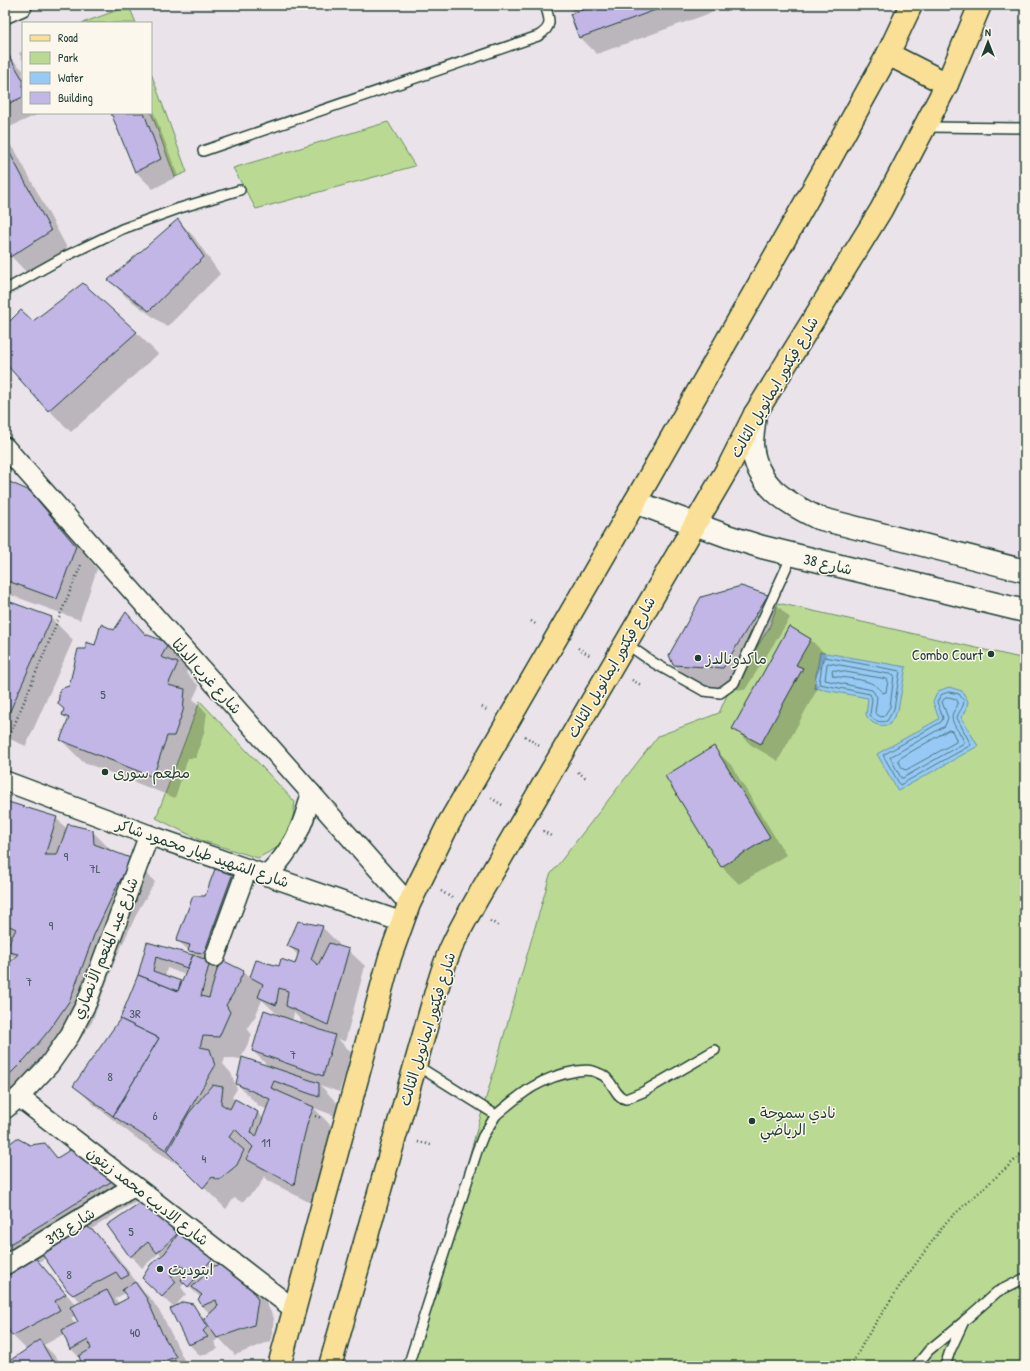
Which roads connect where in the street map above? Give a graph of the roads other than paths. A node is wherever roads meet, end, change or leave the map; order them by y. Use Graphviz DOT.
graph roads {
  1 [pos="21,5"];
  2 [pos="545,5"];
  3 [pos="911,5"];
  4 [pos="980,5"];
  5 [pos="5,12"];
  6 [pos="888,54"];
  7 [pos="947,84"];
  8 [pos="924,127"];
  9 [pos="1025,128"];
  10 [pos="203,151"];
  11 [pos="240,190"];
  12 [pos="5,290"];
  13 [pos="755,414"];
  14 [pos="6,451"];
  15 [pos="635,502"];
  16 [pos="695,525"];
  17 [pos="792,555"];
  18 [pos="1025,571"];
  19 [pos="1025,611"];
  20 [pos="625,643"];
  21 [pos="5,781"];
  22 [pos="311,793"];
  23 [pos="149,835"];
  24 [pos="247,869"];
  25 [pos="267,876"];
  26 [pos="406,913"];
  27 [pos="215,957"];
  28 [pos="715,1050"];
  29 [pos="416,1065"];
  30 [pos="12,1103"];
  31 [pos="496,1115"];
  32 [pos="134,1186"];
  33 [pos="5,1265"];
  34 [pos="1025,1278"];
  35 [pos="295,1310"];
  36 [pos="964,1321"];
  37 [pos="279,1366"];
  38 [pos="330,1366"];
  39 [pos="408,1366"];
  40 [pos="916,1366"];
  41 [pos="945,1366"];
  1 -- 5 [label="street"];
  2 -- 10 [label="lane"];
  3 -- 6 [label="main road"];
  4 -- 7 [label="main road, شارع فيكتور ايمانويل الثالث"];
  6 -- 7 [label="main road"];
  6 -- 15 [label="main road"];
  7 -- 8 [label="main road, شارع فيكتور ايمانويل الثالث"];
  8 -- 9 [label="lane"];
  8 -- 13 [label="main road, شارع فيكتور ايمانويل الثالث"];
  11 -- 12 [label="lane"];
  13 -- 16 [label="main road, شارع فيكتور ايمانويل الثالث"];
  13 -- 18 [label="street"];
  14 -- 22 [label="street, شارع غرب الدلتا"];
  15 -- 16 [label="street, شارع 38"];
  15 -- 26 [label="main road"];
  16 -- 17 [label="street, شارع 38"];
  16 -- 20 [label="main road, شارع فيكتور ايمانويل الثالث"];
  17 -- 19 [label="street, شارع 38"];
  17 -- 20 [label="lane"];
  20 -- 29 [label="main road, شارع فيكتور ايمانويل الثالث"];
  21 -- 23 [label="street, شارع الشهيد طيار محمود شاكر"];
  22 -- 25 [label="street"];
  22 -- 26 [label="street, شارع غرب الدلتا"];
  23 -- 24 [label="street, شارع الشهيد طيار محمود شاكر"];
  23 -- 30 [label="street, شارع عبد المنعم الأنصاري"];
  24 -- 25 [label="street, شارع الشهيد طيار محمود شاكر"];
  24 -- 27 [label="street"];
  25 -- 26 [label="street, شارع الشهيد طيار محمود شاكر"];
  26 -- 35 [label="main road"];
  28 -- 31 [label="lane"];
  29 -- 31 [label="lane"];
  29 -- 38 [label="main road, شارع فيكتور ايمانويل الثالث"];
  30 -- 32 [label="street, شارع الاديب محمد زيتون"];
  31 -- 39 [label="lane"];
  32 -- 33 [label="street, شارع 313"];
  32 -- 35 [label="street, شارع الاديب محمد زيتون"];
  34 -- 36 [label="lane"];
  35 -- 37 [label="main road"];
  36 -- 40 [label="lane"];
  36 -- 41 [label="lane"];
}
